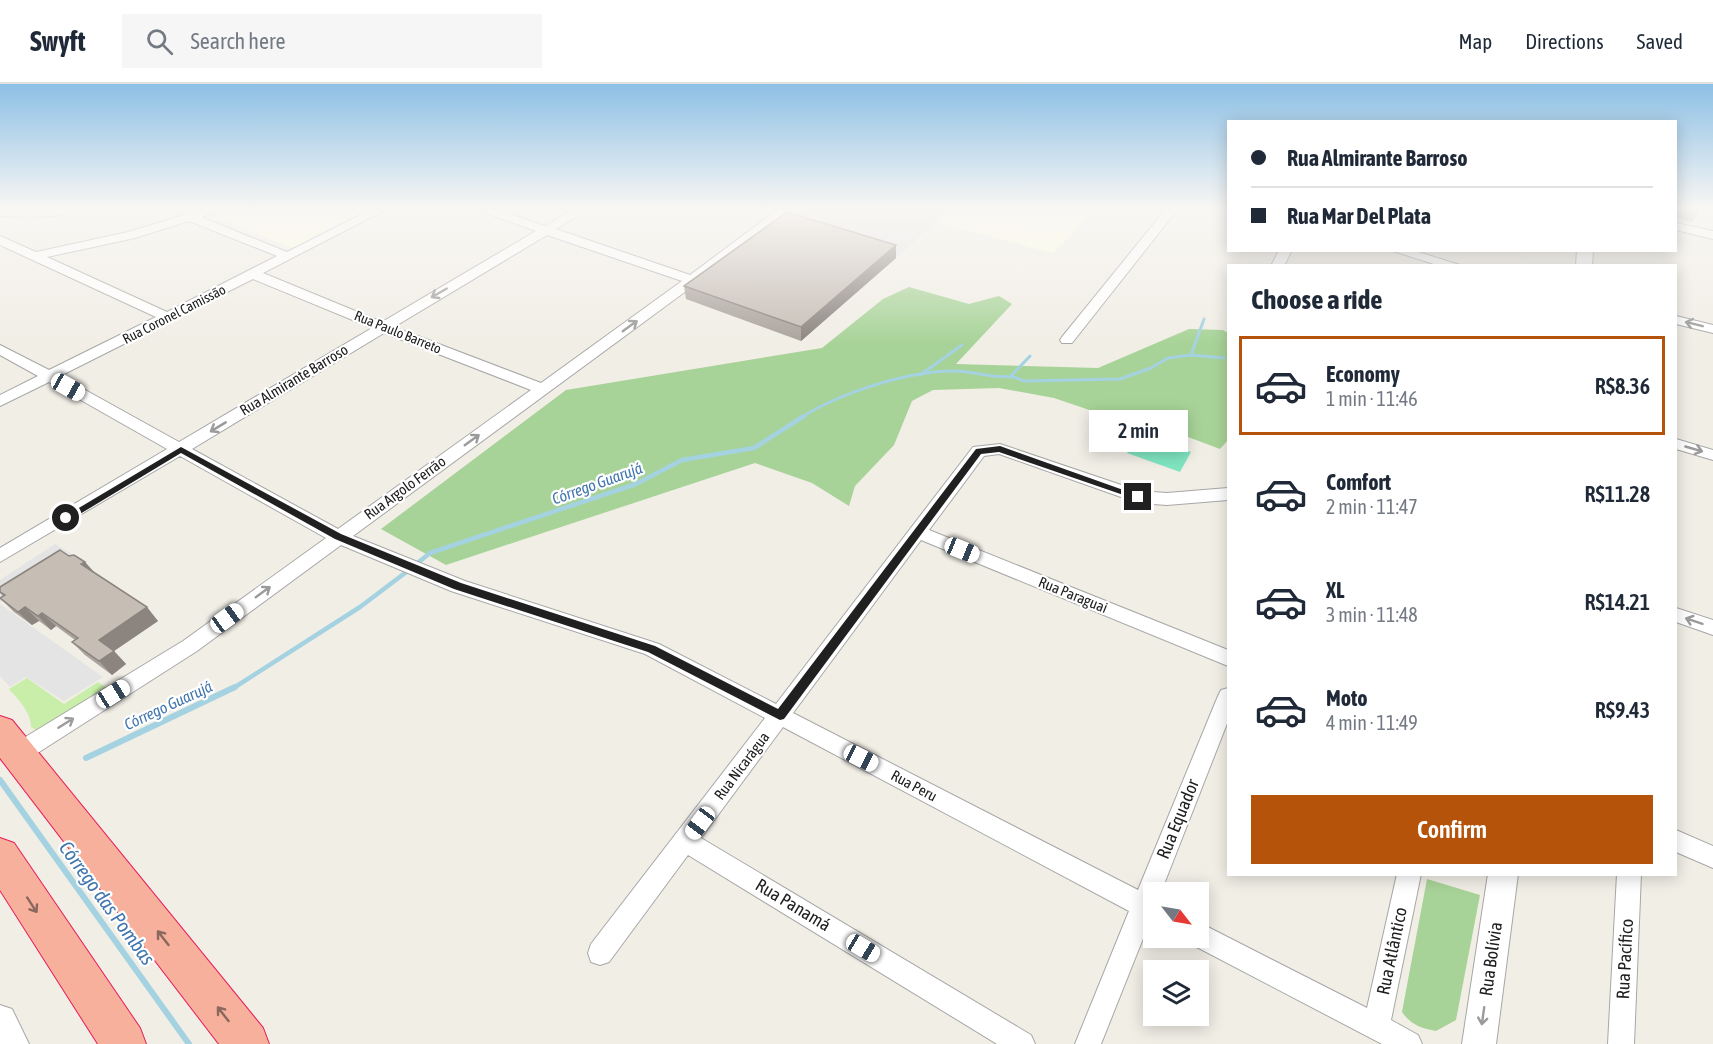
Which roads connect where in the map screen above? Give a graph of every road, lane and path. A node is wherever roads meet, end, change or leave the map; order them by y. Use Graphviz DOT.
graph roads {
  1 [pos="40,255"];
  2 [pos="284,255"];
  3 [pos="504,255"];
  4 [pos="618,255"];
  5 [pos="725,255"];
  6 [pos="1136,255"];
  7 [pos="1418,255"];
  8 [pos="34,256"];
  9 [pos="287,256"];
  10 [pos="1438,259"];
  11 [pos="253,274"];
  12 [pos="692,280"];
  13 [pos="167,317"];
  14 [pos="1677,320"];
  15 [pos="382,327"];
  16 [pos="1713,329"];
  17 [pos="1068,340"];
  18 [pos="0,350"];
  19 [pos="49,377"];
  20 [pos="543,389"];
  21 [pos="0,401"];
  22 [pos="1677,444"];
  23 [pos="181,450"];
  24 [pos="1713,454"];
  25 [pos="1227,494"];
  26 [pos="918,532"];
  27 [pos="338,537"];
  28 [pos="3,556"];
  29 [pos="1677,615"];
  30 [pos="1713,628"];
  31 [pos="1227,658"];
  32 [pos="1227,699"];
  33 [pos="780,716"];
  34 [pos="8,743"];
  35 [pos="686,841"];
  36 [pos="1677,842"];
  37 [pos="0,856"];
  38 [pos="1713,857"];
  39 [pos="1409,876"];
  40 [pos="1503,876"];
  41 [pos="1629,876"];
  42 [pos="1158,882"];
  43 [pos="1143,905"];
  44 [pos="1143,919"];
  45 [pos="1209,940"];
  46 [pos="600,953"];
  47 [pos="0,1021"];
  48 [pos="1376,1027"];
  49 [pos="12,1044"];
  50 [pos="124,1044"];
  51 [pos="246,1044"];
  52 [pos="1022,1044"];
  53 [pos="1088,1044"];
  54 [pos="1409,1044"];
  55 [pos="1479,1044"];
  56 [pos="1621,1044"];
  1 -- 8 [label="street"];
  2 -- 9 [label="street"];
  3 -- 15 [label="street, Rua Almirante Barroso, one-way"];
  4 -- 12 [label="street"];
  5 -- 12 [label="street, Rua Argolo Ferrão"];
  6 -- 17 [label="street"];
  7 -- 10 [label="street"];
  8 -- 13 [label="street"];
  9 -- 11 [label="street, Rua Coronel Camissão"];
  11 -- 13 [label="street, Rua Coronel Camissão"];
  11 -- 15 [label="street, Rua Paulo Barreto"];
  20 -- 12 [label="street, Rua Argolo Ferrão, one-way"];
  13 -- 19 [label="street, Rua Coronel Camissão"];
  16 -- 14 [label="street, one-way"];
  15 -- 20 [label="street, Rua Paulo Barreto"];
  15 -- 23 [label="street, Rua Almirante Barroso, one-way"];
  18 -- 19 [label="street, Rua Peru"];
  19 -- 21 [label="street, Rua Coronel Camissão"];
  19 -- 23 [label="street, Rua Peru"];
  27 -- 20 [label="street, Rua Argolo Ferrão, one-way"];
  22 -- 24 [label="street, one-way"];
  23 -- 27 [label="street, Rua Peru"];
  23 -- 28 [label="street, Rua Almirante Barroso"];
  25 -- 26 [label="street, Rua Nicarágua"];
  26 -- 31 [label="street, Rua Paraguai"];
  26 -- 33 [label="street, Rua Nicarágua"];
  27 -- 33 [label="street, Rua Peru"];
  34 -- 27 [label="street, Rua Argolo Ferrão, one-way"];
  30 -- 29 [label="street, one-way"];
  32 -- 42 [label="street, Rua Equador"];
  33 -- 35 [label="street, Rua Nicarágua"];
  33 -- 43 [label="street, Rua Peru"];
  51 -- 34 [label="highway, one-way"];
  35 -- 46 [label="street, Rua Nicarágua"];
  35 -- 52 [label="street, Rua Panamá"];
  36 -- 38 [label="street"];
  37 -- 50 [label="highway, one-way"];
  39 -- 48 [label="street, Rua Atlântico"];
  40 -- 55 [label="street, Rua Bolívia, one-way"];
  41 -- 56 [label="street, Rua Pacífico"];
  44 -- 53 [label="street, Rua Equador"];
  45 -- 48 [label="street"];
  47 -- 49 [label="street"];
  48 -- 54 [label="street"];
}
